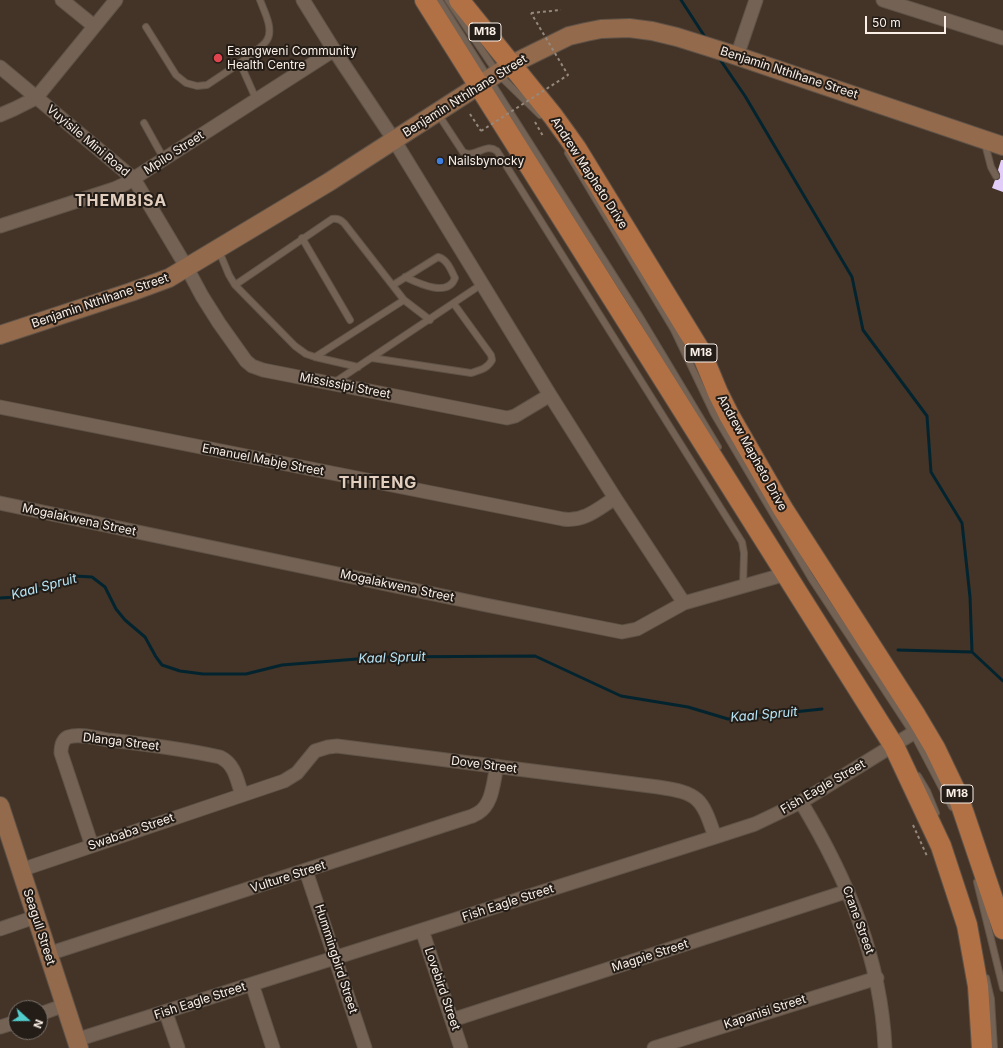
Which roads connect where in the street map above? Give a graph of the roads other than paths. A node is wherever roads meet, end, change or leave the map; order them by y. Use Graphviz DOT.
graph roads {
  1 [pos="62,0"];
  2 [pos="116,0"];
  3 [pos="260,0"];
  4 [pos="303,0"];
  5 [pos="425,0"];
  6 [pos="439,0"];
  7 [pos="448,0"];
  8 [pos="459,0"];
  9 [pos="756,0"];
  10 [pos="883,0"];
  11 [pos="94,26"];
  12 [pos="146,27"];
  13 [pos="1003,38"];
  14 [pos="334,50"];
  15 [pos="734,55"];
  16 [pos="240,63"];
  17 [pos="0,67"];
  18 [pos="494,76"];
  19 [pos="36,98"];
  20 [pos="256,99"];
  21 [pos="437,113"];
  22 [pos="0,115"];
  23 [pos="544,119"];
  24 [pos="144,122"];
  25 [pos="984,139"];
  26 [pos="394,140"];
  27 [pos="1003,146"];
  28 [pos="565,149"];
  29 [pos="164,159"];
  30 [pos="996,176"];
  31 [pos="134,179"];
  32 [pos="0,226"];
  33 [pos="302,238"];
  34 [pos="218,249"];
  35 [pos="187,268"];
  36 [pos="406,277"];
  37 [pos="482,284"];
  38 [pos="235,285"];
  39 [pos="393,285"];
  40 [pos="404,300"];
  41 [pos="454,304"];
  42 [pos="350,320"];
  43 [pos="430,320"];
  44 [pos="0,335"];
  45 [pos="315,357"];
  46 [pos="372,358"];
  47 [pos="358,367"];
  48 [pos="333,384"];
  49 [pos="550,395"];
  50 [pos="0,407"];
  51 [pos="720,451"];
  52 [pos="615,498"];
  53 [pos="0,503"];
  54 [pos="786,574"];
  55 [pos="743,586"];
  56 [pos="805,592"];
  57 [pos="684,603"];
  58 [pos="869,655"];
  59 [pos="847,667"];
  60 [pos="918,730"];
  61 [pos="896,744"];
  62 [pos="909,761"];
  63 [pos="496,766"];
  64 [pos="916,773"];
  65 [pos="242,795"];
  66 [pos="801,802"];
  67 [pos="0,806"];
  68 [pos="955,814"];
  69 [pos="925,818"];
  70 [pos="715,837"];
  71 [pos="92,846"];
  72 [pos="21,870"];
  73 [pos="306,871"];
  74 [pos="974,872"];
  75 [pos="848,891"];
  76 [pos="967,904"];
  77 [pos="36,917"];
  78 [pos="0,929"];
  79 [pos="1003,929"];
  80 [pos="422,930"];
  81 [pos="975,933"];
  82 [pos="48,954"];
  83 [pos="335,958"];
  84 [pos="984,970"];
  85 [pos="877,978"];
  86 [pos="252,984"];
  87 [pos="1003,988"];
  88 [pos="65,1005"];
  89 [pos="48,1011"];
  90 [pos="166,1013"];
  91 [pos="452,1020"];
  92 [pos="78,1044"];
  93 [pos="178,1048"];
  94 [pos="273,1048"];
  95 [pos="365,1048"];
  96 [pos="461,1048"];
  97 [pos="654,1048"];
  98 [pos="885,1048"];
  99 [pos="982,1048"];
  100 [pos="994,1048"];
  1 -- 11 [label="street"];
  2 -- 11 [label="street"];
  3 -- 16 [label="lane"];
  4 -- 14 [label="street"];
  5 -- 18 [label="main road, Andrew Mapheto Drive / M18"];
  6 -- 18 [label="lane"];
  7 -- 18 [label="lane"];
  8 -- 18 [label="main road, Andrew Mapheto Drive / M18"];
  9 -- 15 [label="street"];
  10 -- 13 [label="street"];
  11 -- 19 [label="street"];
  12 -- 16 [label="lane"];
  14 -- 20 [label="street, Mpilo Street"];
  14 -- 26 [label="street"];
  15 -- 18 [label="street, Benjamin Nthlhane Street"];
  15 -- 25 [label="street, Benjamin Nthlhane Street"];
  16 -- 20 [label="lane"];
  17 -- 19 [label="street, Vuyisile Mini Road"];
  18 -- 21 [label="street, Benjamin Nthlhane Street"];
  18 -- 23 [label="lane"];
  18 -- 51 [label="lane"];
  18 -- 54 [label="main road, Andrew Mapheto Drive / M18"];
  18 -- 58 [label="main road, Andrew Mapheto Drive / M18"];
  19 -- 22 [label="street"];
  19 -- 31 [label="street, Vuyisile Mini Road"];
  20 -- 29 [label="street, Mpilo Street"];
  21 -- 26 [label="street, Benjamin Nthlhane Street"];
  21 -- 55 [label="lane"];
  24 -- 29 [label="lane"];
  25 -- 27 [label="street, Benjamin Nthlhane Street"];
  25 -- 30 [label="lane"];
  26 -- 34 [label="street, Benjamin Nthlhane Street"];
  26 -- 37 [label="street"];
  28 -- 58 [label="lane"];
  29 -- 31 [label="street, Mpilo Street"];
  31 -- 32 [label="street, Mpilo Street"];
  31 -- 35 [label="street, Vuyisile Mini Road"];
  33 -- 38 [label="lane"];
  33 -- 39 [label="lane"];
  33 -- 42 [label="lane"];
  34 -- 35 [label="street, Benjamin Nthlhane Street"];
  34 -- 38 [label="lane"];
  35 -- 44 [label="street, Benjamin Nthlhane Street"];
  35 -- 48 [label="street, Mississipi Street"];
  36 -- 36 [label="lane"];
  36 -- 39 [label="lane"];
  37 -- 41 [label="lane"];
  37 -- 49 [label="street"];
  38 -- 45 [label="lane"];
  39 -- 40 [label="lane"];
  40 -- 43 [label="lane"];
  40 -- 45 [label="lane"];
  41 -- 43 [label="lane"];
  41 -- 46 [label="lane"];
  43 -- 46 [label="lane"];
  45 -- 47 [label="lane"];
  46 -- 47 [label="lane"];
  47 -- 48 [label="lane"];
  48 -- 49 [label="street, Mississipi Street"];
  49 -- 52 [label="street"];
  50 -- 52 [label="street, Emanuel Mabje Street"];
  52 -- 57 [label="street"];
  53 -- 57 [label="street, Mogalakwena Street"];
  54 -- 55 [label="street, Mogalakwena Street"];
  54 -- 59 [label="main road, Andrew Mapheto Drive / M18"];
  55 -- 57 [label="street, Mogalakwena Street"];
  56 -- 59 [label="lane"];
  58 -- 60 [label="main road, Andrew Mapheto Drive / M18"];
  59 -- 61 [label="main road, Andrew Mapheto Drive / M18"];
  60 -- 61 [label="street, Fish Eagle Street"];
  60 -- 68 [label="lane"];
  60 -- 79 [label="main road, Andrew Mapheto Drive / M18"];
  61 -- 62 [label="lane"];
  61 -- 66 [label="street, Fish Eagle Street"];
  61 -- 69 [label="main road, M18"];
  63 -- 65 [label="street, Dove Street"];
  63 -- 70 [label="street, Dove Street"];
  63 -- 73 [label="street, Vulture Street"];
  64 -- 69 [label="lane"];
  65 -- 71 [label="street, Swababa Street"];
  65 -- 71 [label="street, Dlanga Street"];
  66 -- 70 [label="street, Fish Eagle Street"];
  66 -- 75 [label="street, Crane Street"];
  67 -- 72 [label="street, Seagull Street"];
  69 -- 99 [label="main road, M18"];
  70 -- 80 [label="street, Fish Eagle Street"];
  71 -- 72 [label="street, Swababa Street"];
  72 -- 77 [label="street, Seagull Street"];
  73 -- 82 [label="street, Vulture Street"];
  73 -- 83 [label="street, Hummingbird Street"];
  74 -- 87 [label="lane"];
  75 -- 85 [label="street, Crane Street"];
  75 -- 91 [label="street, Magpie Street"];
  76 -- 81 [label="lane"];
  77 -- 78 [label="street"];
  77 -- 82 [label="street, Seagull Street"];
  80 -- 83 [label="street, Fish Eagle Street"];
  80 -- 91 [label="street, Lovebird Street"];
  82 -- 88 [label="street, Seagull Street"];
  83 -- 86 [label="street, Fish Eagle Street"];
  83 -- 95 [label="street, Hummingbird Street"];
  84 -- 100 [label="lane"];
  85 -- 97 [label="street, Kapanisi Street"];
  85 -- 98 [label="street, Crane Street"];
  86 -- 90 [label="street, Fish Eagle Street"];
  86 -- 94 [label="street"];
  88 -- 89 [label="street"];
  88 -- 92 [label="street, Seagull Street"];
  90 -- 92 [label="street, Fish Eagle Street"];
  90 -- 93 [label="street"];
  91 -- 96 [label="street, Lovebird Street"];
}
